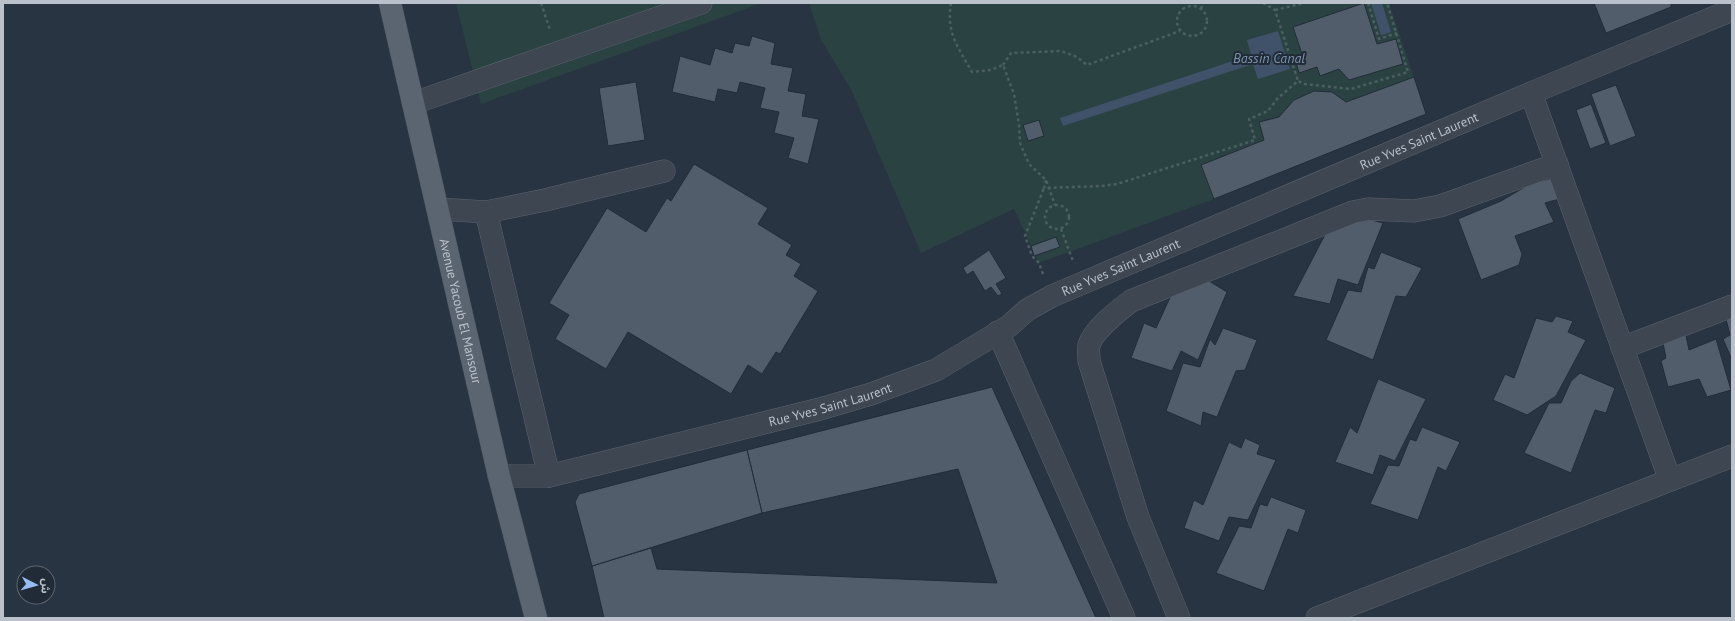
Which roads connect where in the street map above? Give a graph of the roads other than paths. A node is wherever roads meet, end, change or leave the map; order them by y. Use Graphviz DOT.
graph roads {
  1 [pos="390,3"];
  2 [pos="700,3"];
  3 [pos="1732,10"];
  4 [pos="1531,93"];
  5 [pos="414,103"];
  6 [pos="1557,164"];
  7 [pos="664,171"];
  8 [pos="438,209"];
  9 [pos="486,212"];
  10 [pos="1732,306"];
  11 [pos="998,332"];
  12 [pos="1622,348"];
  13 [pos="1732,456"];
  14 [pos="499,476"];
  15 [pos="549,476"];
  16 [pos="1670,480"];
  17 [pos="536,618"];
  18 [pos="1124,618"];
  19 [pos="1179,618"];
  20 [pos="1317,618"];
  1 -- 5 [label="main road, Avenue Yacoub El Mansour"];
  2 -- 5 [label="street"];
  3 -- 4 [label="street, Rue Yves Saint Laurent"];
  4 -- 6 [label="street"];
  4 -- 11 [label="street, Rue Yves Saint Laurent"];
  5 -- 8 [label="main road, Avenue Yacoub El Mansour"];
  6 -- 12 [label="street"];
  6 -- 19 [label="street"];
  7 -- 9 [label="street"];
  8 -- 9 [label="street"];
  8 -- 14 [label="main road, Avenue Yacoub El Mansour"];
  9 -- 15 [label="street"];
  10 -- 12 [label="street"];
  11 -- 15 [label="street, Rue Yves Saint Laurent"];
  11 -- 18 [label="street"];
  12 -- 16 [label="street"];
  13 -- 16 [label="street"];
  14 -- 15 [label="street, Rue Yves Saint Laurent"];
  14 -- 17 [label="main road, Avenue Yacoub El Mansour"];
  16 -- 20 [label="street"];
}
